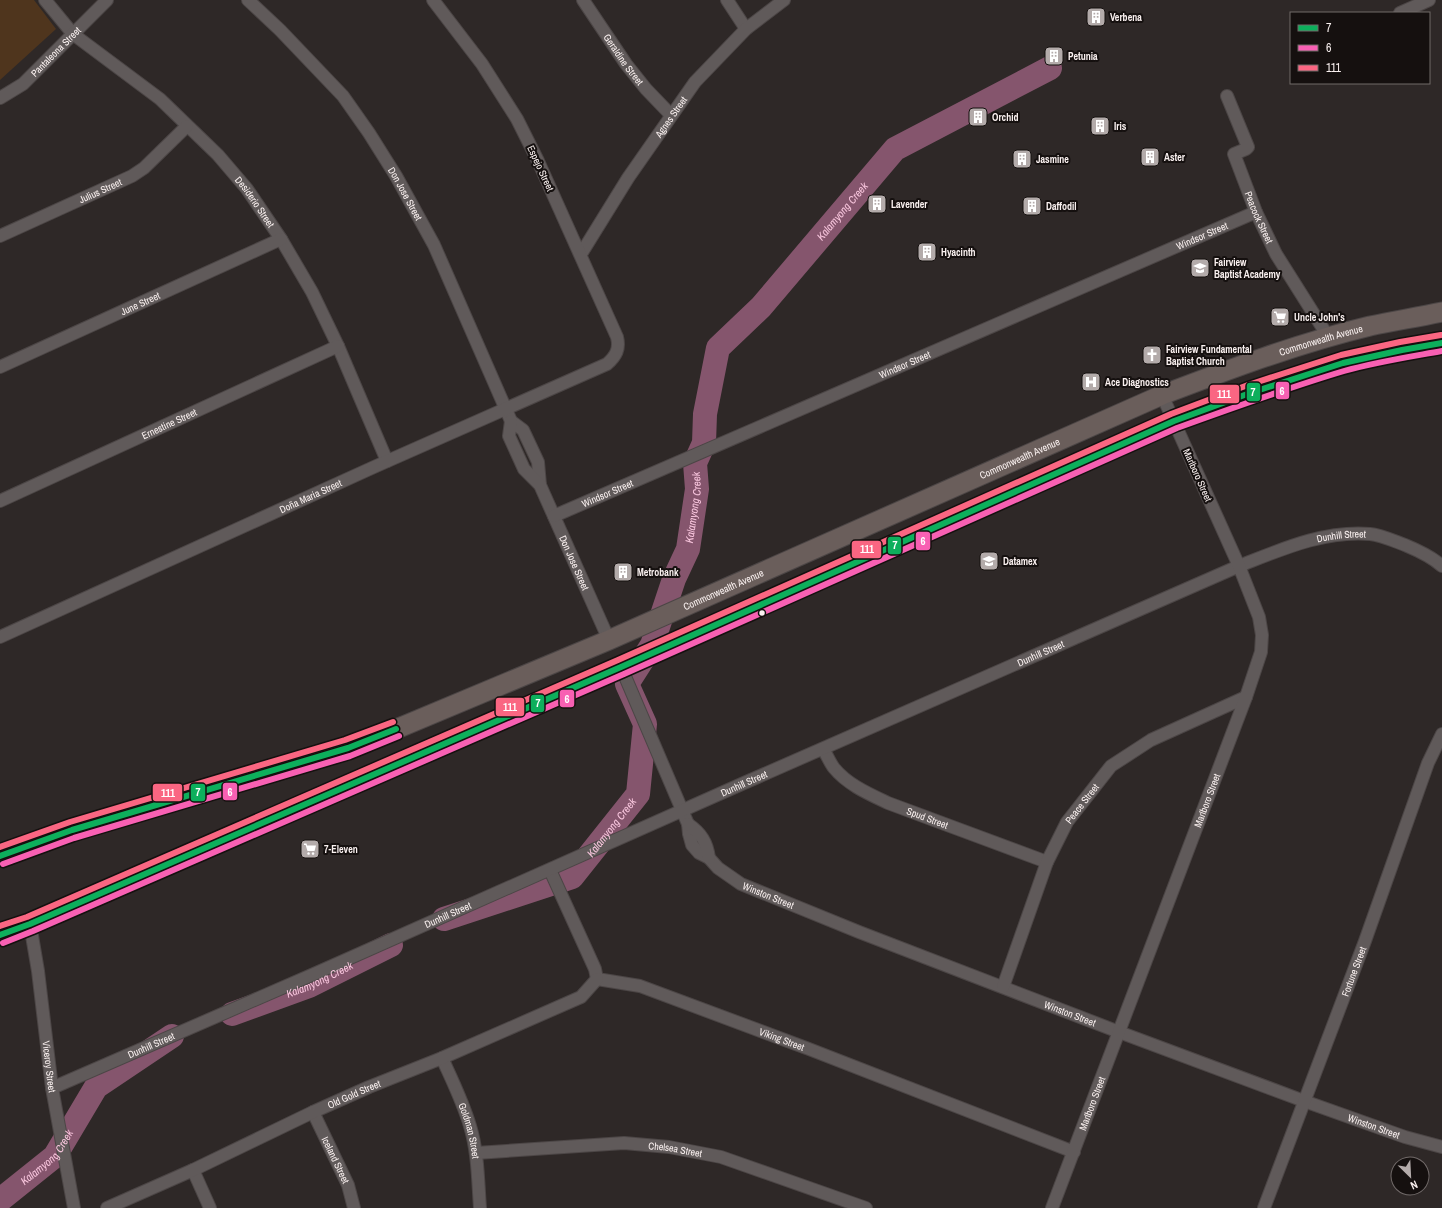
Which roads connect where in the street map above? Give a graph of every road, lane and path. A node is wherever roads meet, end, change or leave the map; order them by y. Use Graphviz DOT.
graph roads {
  1 [pos="45,0"];
  2 [pos="107,0"];
  3 [pos="248,0"];
  4 [pos="434,0"];
  5 [pos="583,0"];
  6 [pos="727,0"];
  7 [pos="784,0"];
  8 [pos="1429,0"];
  9 [pos="1402,12"];
  10 [pos="746,29"];
  11 [pos="73,34"];
  12 [pos="1227,96"];
  13 [pos="0,98"];
  14 [pos="671,114"];
  15 [pos="188,126"];
  16 [pos="1256,212"];
  17 [pos="0,236"];
  18 [pos="281,239"];
  19 [pos="581,254"];
  20 [pos="1442,312"];
  21 [pos="1329,338"];
  22 [pos="1442,343"];
  23 [pos="338,346"];
  24 [pos="618,351"];
  25 [pos="0,367"];
  26 [pos="1162,395"];
  27 [pos="506,409"];
  28 [pos="1174,421"];
  29 [pos="387,461"];
  30 [pos="0,501"];
  31 [pos="554,516"];
  32 [pos="1239,566"];
  33 [pos="1442,566"];
  34 [pos="0,637"];
  35 [pos="609,640"];
  36 [pos="621,667"];
  37 [pos="1246,697"];
  38 [pos="1442,734"];
  39 [pos="823,749"];
  40 [pos="682,810"];
  41 [pos="0,856"];
  42 [pos="1047,862"];
  43 [pos="550,870"];
  44 [pos="30,924"];
  45 [pos="0,935"];
  46 [pos="597,979"];
  47 [pos="1003,987"];
  48 [pos="1119,1032"];
  49 [pos="442,1058"];
  50 [pos="52,1088"];
  51 [pos="1304,1101"];
  52 [pos="313,1112"];
  53 [pos="1442,1147"];
  54 [pos="1074,1152"];
  55 [pos="476,1153"];
  56 [pos="193,1170"];
  57 [pos="74,1208"];
  58 [pos="108,1208"];
  59 [pos="210,1208"];
  60 [pos="354,1208"];
  61 [pos="480,1208"];
  62 [pos="866,1208"];
  63 [pos="1052,1208"];
  64 [pos="1264,1208"];
  1 -- 11 [label="street, Desiderio Street"];
  2 -- 11 [label="street, Pantaleona Street"];
  3 -- 27 [label="street, Don Jose Street"];
  4 -- 19 [label="street, Espejo Street"];
  5 -- 14 [label="street, Geraldine Street"];
  6 -- 10 [label="street"];
  7 -- 10 [label="street, Agnes Street"];
  8 -- 9 [label="street"];
  10 -- 14 [label="street, Agnes Street"];
  11 -- 13 [label="street, Pantaleona Street"];
  11 -- 15 [label="street, Desiderio Street"];
  12 -- 16 [label="street, Peacock Street"];
  14 -- 19 [label="street, Agnes Street"];
  15 -- 17 [label="street, Julius Street"];
  15 -- 18 [label="street, Desiderio Street"];
  16 -- 21 [label="street, Peacock Street"];
  16 -- 31 [label="street, Windsor Street"];
  18 -- 23 [label="street, Desiderio Street"];
  18 -- 25 [label="street, June Street"];
  19 -- 24 [label="street, Espejo Street"];
  20 -- 21 [label="main road, Commonwealth Avenue"];
  21 -- 26 [label="main road, Commonwealth Avenue"];
  22 -- 28 [label="main road"];
  23 -- 29 [label="street, Desiderio Street"];
  23 -- 30 [label="street, Ernestine Street"];
  24 -- 27 [label="street, Doña Maria Street"];
  26 -- 28 [label="street, Marlboro Street"];
  26 -- 35 [label="main road, Commonwealth Avenue"];
  27 -- 29 [label="street, Doña Maria Street"];
  27 -- 31 [label="street, Don Jose Street"];
  28 -- 32 [label="street, Marlboro Street"];
  28 -- 36 [label="main road"];
  29 -- 34 [label="street, Doña Maria Street"];
  31 -- 35 [label="street, Don Jose Street"];
  32 -- 33 [label="street, Dunhill Street"];
  32 -- 37 [label="street, Marlboro Street"];
  32 -- 39 [label="street, Dunhill Street"];
  35 -- 41 [label="main road, Commonwealth Avenue"];
  36 -- 40 [label="street, Winston Street"];
  36 -- 44 [label="main road"];
  37 -- 42 [label="street, Peace Street"];
  37 -- 48 [label="street, Marlboro Street"];
  38 -- 51 [label="street, Fortune Street"];
  39 -- 40 [label="street, Dunhill Street"];
  39 -- 42 [label="street, Spud Street"];
  40 -- 43 [label="street, Dunhill Street"];
  40 -- 47 [label="street, Winston Street"];
  42 -- 47 [label="street, Peace Street"];
  43 -- 46 [label="street"];
  43 -- 50 [label="street, Dunhill Street"];
  44 -- 45 [label="main road"];
  44 -- 50 [label="street, Viceroy Street"];
  46 -- 49 [label="street, Old Gold Street"];
  46 -- 54 [label="street, Viking Street"];
  47 -- 48 [label="street, Winston Street"];
  48 -- 51 [label="street, Winston Street"];
  48 -- 54 [label="street, Marlboro Street"];
  49 -- 52 [label="street, Old Gold Street"];
  49 -- 55 [label="street, Goldman Street"];
  50 -- 57 [label="street, Viceroy Street"];
  51 -- 53 [label="street, Winston Street"];
  51 -- 64 [label="street, Fortune Street"];
  52 -- 56 [label="street, Old Gold Street"];
  52 -- 60 [label="street, Iceland Street"];
  54 -- 63 [label="street, Marlboro Street"];
  55 -- 61 [label="street, Goldman Street"];
  55 -- 62 [label="street, Chelsea Street"];
  56 -- 58 [label="street, Old Gold Street"];
  56 -- 59 [label="street"];
}
